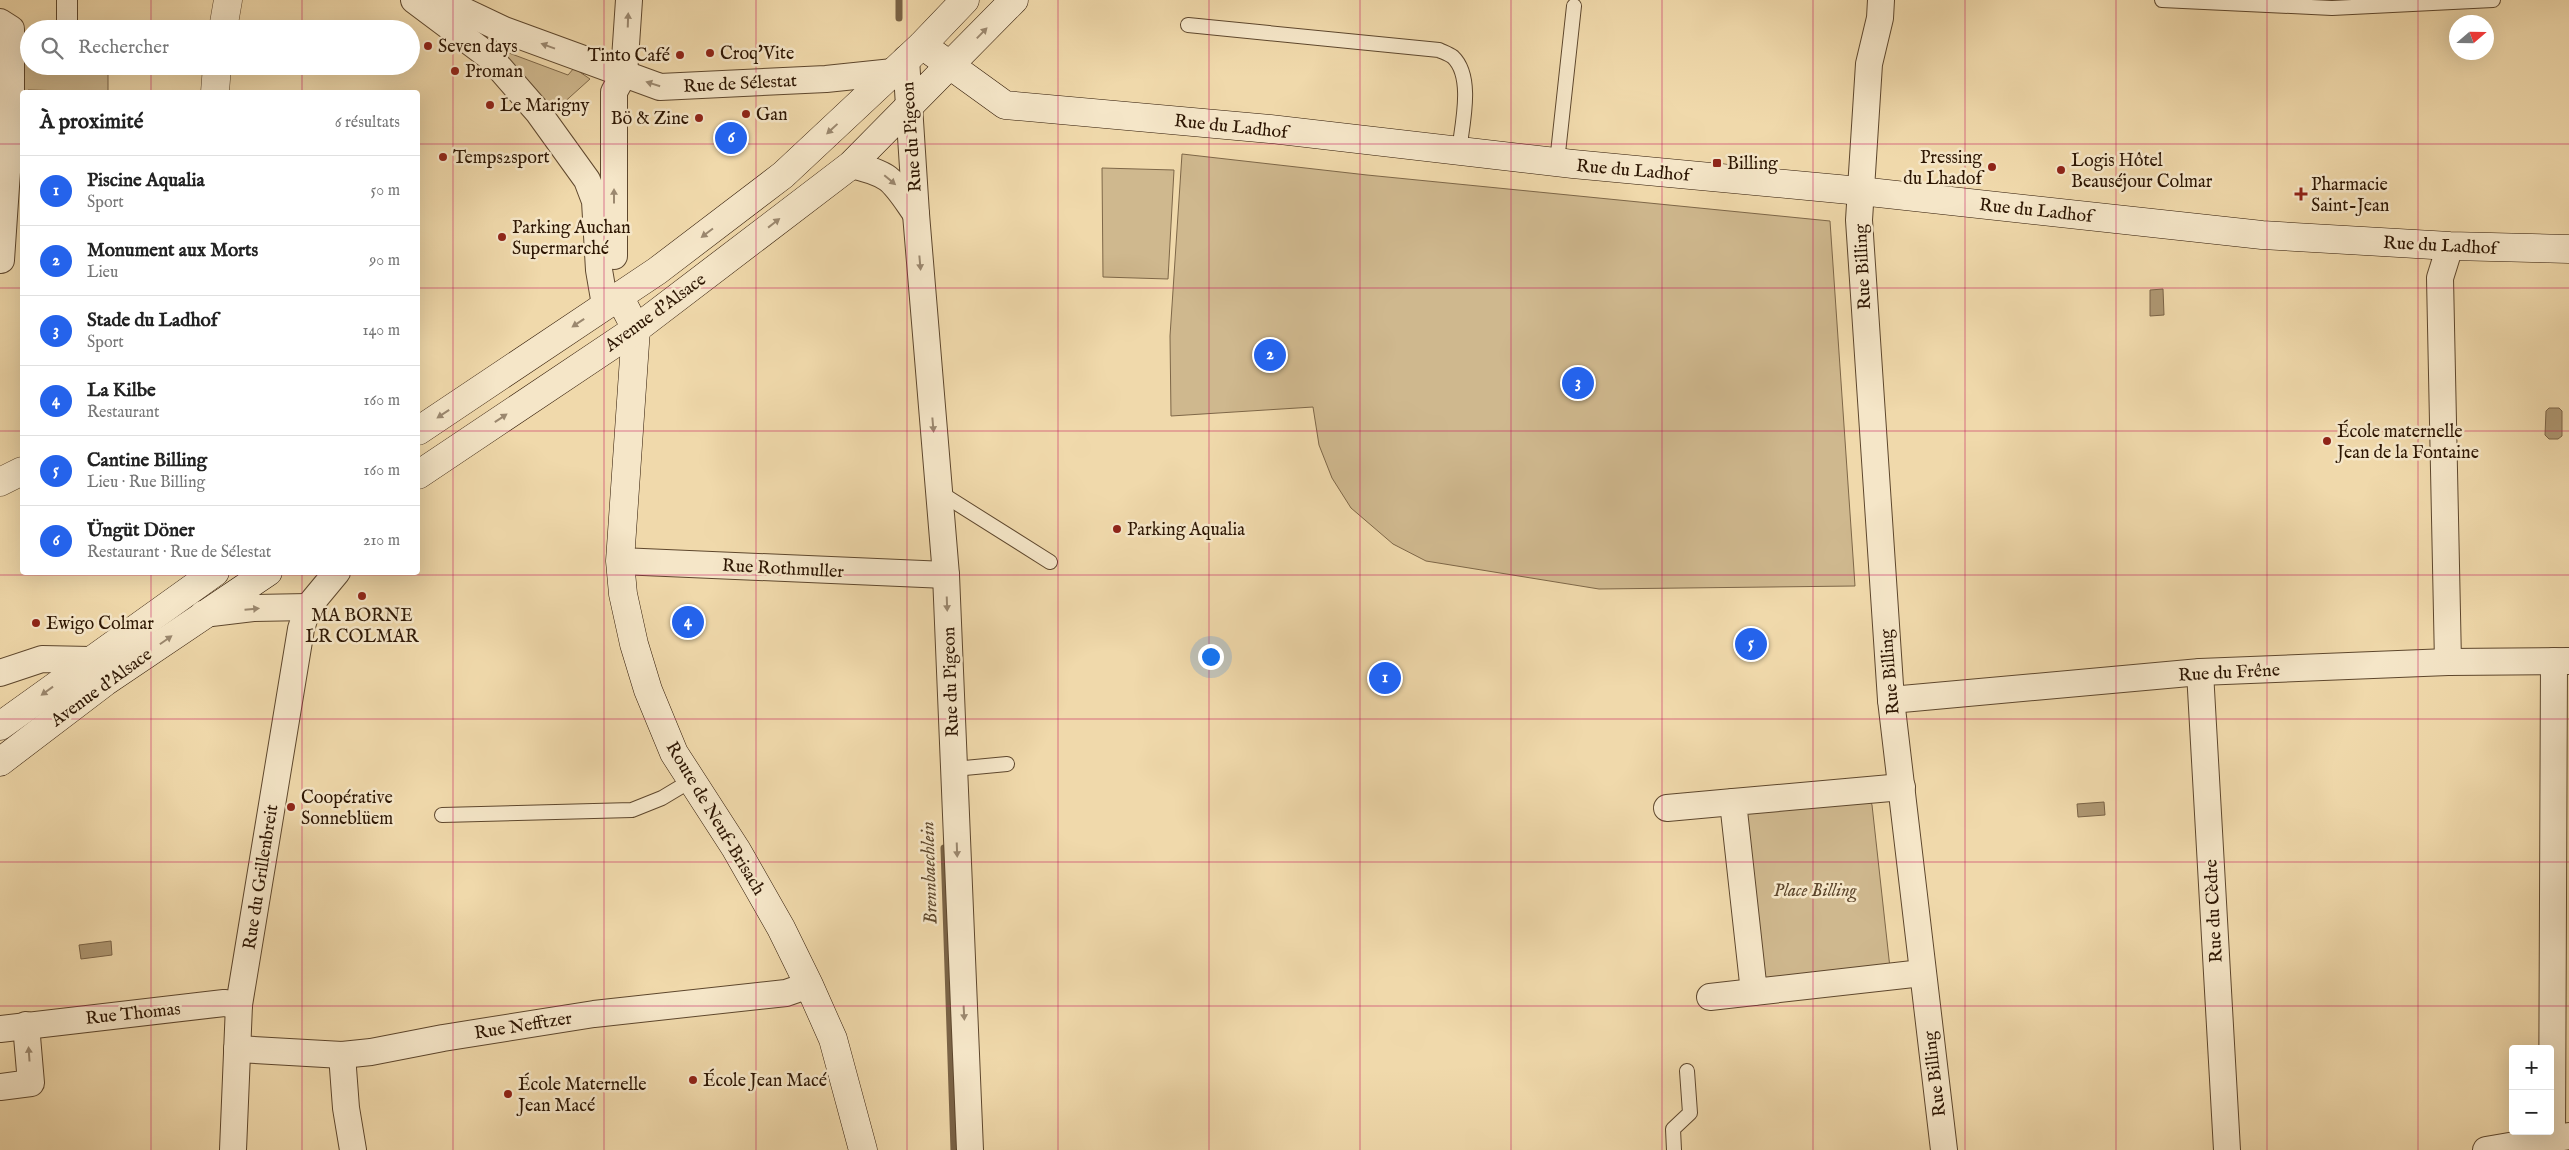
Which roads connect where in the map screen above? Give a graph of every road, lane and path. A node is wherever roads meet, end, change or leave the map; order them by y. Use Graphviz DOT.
graph roads {
  1 [pos="67,0"];
  2 [pos="228,0"];
  3 [pos="414,0"];
  4 [pos="441,0"];
  5 [pos="628,0"];
  6 [pos="965,0"];
  7 [pos="1014,0"];
  8 [pos="1881,0"];
  9 [pos="2162,0"];
  10 [pos="2493,0"];
  11 [pos="1574,6"];
  12 [pos="941,12"];
  13 [pos="67,20"];
  14 [pos="224,20"];
  15 [pos="1188,25"];
  16 [pos="13,27"];
  17 [pos="907,58"];
  18 [pos="950,66"];
  19 [pos="624,74"];
  20 [pos="216,75"];
  21 [pos="862,86"];
  22 [pos="215,90"];
  23 [pos="909,107"];
  24 [pos="881,134"];
  25 [pos="1459,151"];
  26 [pos="1557,162"];
  27 [pos="851,164"];
  28 [pos="1860,191"];
  29 [pos="916,214"];
  30 [pos="2450,246"];
  31 [pos="2569,249"];
  32 [pos="8,260"];
  33 [pos="612,301"];
  34 [pos="631,340"];
  35 [pos="420,430"];
  36 [pos="20,472"];
  37 [pos="420,474"];
  38 [pos="0,482"];
  39 [pos="939,492"];
  40 [pos="620,560"];
  41 [pos="1050,562"];
  42 [pos="211,575"];
  43 [pos="263,575"];
  44 [pos="335,575"];
  45 [pos="946,576"];
  46 [pos="308,607"];
  47 [pos="203,614"];
  48 [pos="90,660"];
  49 [pos="2561,661"];
  50 [pos="2448,662"];
  51 [pos="2200,672"];
  52 [pos="0,673"];
  53 [pos="1891,700"];
  54 [pos="0,726"];
  55 [pos="0,762"];
  56 [pos="1007,764"];
  57 [pos="954,769"];
  58 [pos="692,780"];
  59 [pos="1902,787"];
  60 [pos="1733,802"];
  61 [pos="1667,808"];
  62 [pos="442,815"];
  63 [pos="1922,973"];
  64 [pos="809,985"];
  65 [pos="1754,992"];
  66 [pos="1710,997"];
  67 [pos="239,1005"];
  68 [pos="26,1025"];
  69 [pos="0,1029"];
  70 [pos="237,1048"];
  71 [pos="342,1055"];
  72 [pos="1687,1071"];
  73 [pos="0,1087"];
  74 [pos="2560,1137"];
  75 [pos="233,1150"];
  76 [pos="353,1150"];
  77 [pos="863,1150"];
  78 [pos="970,1150"];
  79 [pos="1674,1150"];
  80 [pos="1944,1150"];
  81 [pos="2227,1150"];
  82 [pos="2486,1150"];
  1 -- 13 [label="street"];
  2 -- 14 [label="main road"];
  3 -- 33 [label="street"];
  19 -- 4 [label="street, one-way"];
  19 -- 5 [label="street, one-way"];
  6 -- 12 [label="main road, Avenue d'Alsace"];
  18 -- 7 [label="main road, Avenue d'Alsace, one-way"];
  8 -- 28 [label="street, Rue Billing"];
  9 -- 10 [label="lane"];
  11 -- 26 [label="lane"];
  12 -- 17 [label="main road, Avenue d'Alsace"];
  12 -- 18 [label="main road"];
  15 -- 25 [label="lane"];
  16 -- 32 [label="street"];
  17 -- 18 [label="main road"];
  17 -- 21 [label="main road, Avenue d'Alsace"];
  17 -- 23 [label="street, Rue du Pigeon"];
  18 -- 23 [label="main road, Avenue d'Alsace"];
  18 -- 25 [label="main road, Rue du Ladhof"];
  21 -- 19 [label="street, Rue de Sélestat, one-way"];
  33 -- 19 [label="street, one-way"];
  20 -- 22 [label="main road"];
  21 -- 24 [label="main road"];
  21 -- 33 [label="main road, Avenue d'Alsace, one-way"];
  23 -- 24 [label="main road, Avenue d'Alsace"];
  23 -- 29 [label="street, Rue du Pigeon"];
  24 -- 27 [label="main road, Avenue d'Alsace"];
  25 -- 26 [label="main road, Rue du Ladhof"];
  26 -- 28 [label="main road, Rue du Ladhof"];
  27 -- 29 [label="street, Rue du Pigeon, one-way"];
  34 -- 27 [label="main road, Avenue d'Alsace, one-way"];
  28 -- 30 [label="main road, Rue du Ladhof"];
  28 -- 53 [label="street, Rue Billing"];
  29 -- 39 [label="street, Rue du Pigeon, one-way"];
  30 -- 31 [label="main road, Rue du Ladhof"];
  30 -- 50 [label="street"];
  33 -- 34 [label="main road"];
  33 -- 35 [label="main road, Avenue d'Alsace, one-way"];
  37 -- 34 [label="main road, Avenue d'Alsace, one-way"];
  34 -- 40 [label="main road, Route de Neuf-Brisach"];
  36 -- 38 [label="main road"];
  39 -- 41 [label="lane"];
  39 -- 45 [label="street, Rue du Pigeon"];
  40 -- 45 [label="street, Rue Rothmuller"];
  40 -- 58 [label="main road, Route de Neuf-Brisach"];
  42 -- 48 [label="main road, Avenue d'Alsace"];
  43 -- 47 [label="main road, Avenue d'Alsace"];
  44 -- 46 [label="street"];
  45 -- 57 [label="street, Rue du Pigeon, one-way"];
  47 -- 46 [label="street, Avenue d'Alsace, one-way"];
  46 -- 67 [label="street, Rue du Grillenbreit"];
  55 -- 47 [label="main road, Avenue d'Alsace, one-way"];
  48 -- 52 [label="street"];
  48 -- 54 [label="main road, Avenue d'Alsace, one-way"];
  49 -- 50 [label="street, Rue du Frêne"];
  49 -- 74 [label="street"];
  50 -- 51 [label="street, Rue du Frêne"];
  51 -- 53 [label="street, Rue du Frêne"];
  51 -- 81 [label="street, Rue du Cèdre"];
  53 -- 59 [label="street, Rue Billing"];
  56 -- 57 [label="lane"];
  57 -- 78 [label="street, Rue du Pigeon, one-way"];
  58 -- 62 [label="lane"];
  58 -- 64 [label="main road, Route de Neuf-Brisach"];
  59 -- 60 [label="street"];
  59 -- 63 [label="street, Rue Billing"];
  60 -- 61 [label="street"];
  60 -- 65 [label="street"];
  63 -- 65 [label="street"];
  63 -- 80 [label="street, Rue Billing"];
  64 -- 71 [label="street, Rue Nefftzer"];
  64 -- 77 [label="main road, Route de Neuf-Brisach"];
  65 -- 66 [label="street"];
  67 -- 68 [label="street, Rue Thomas"];
  67 -- 70 [label="street, Rue du Grillenbreit"];
  68 -- 69 [label="street, Rue Thomas"];
  73 -- 68 [label="street, one-way"];
  70 -- 71 [label="street, Rue Nefftzer"];
  70 -- 75 [label="street, Rue du Grillenbreit"];
  71 -- 76 [label="street"];
  72 -- 79 [label="lane"];
  74 -- 82 [label="street"];
}
